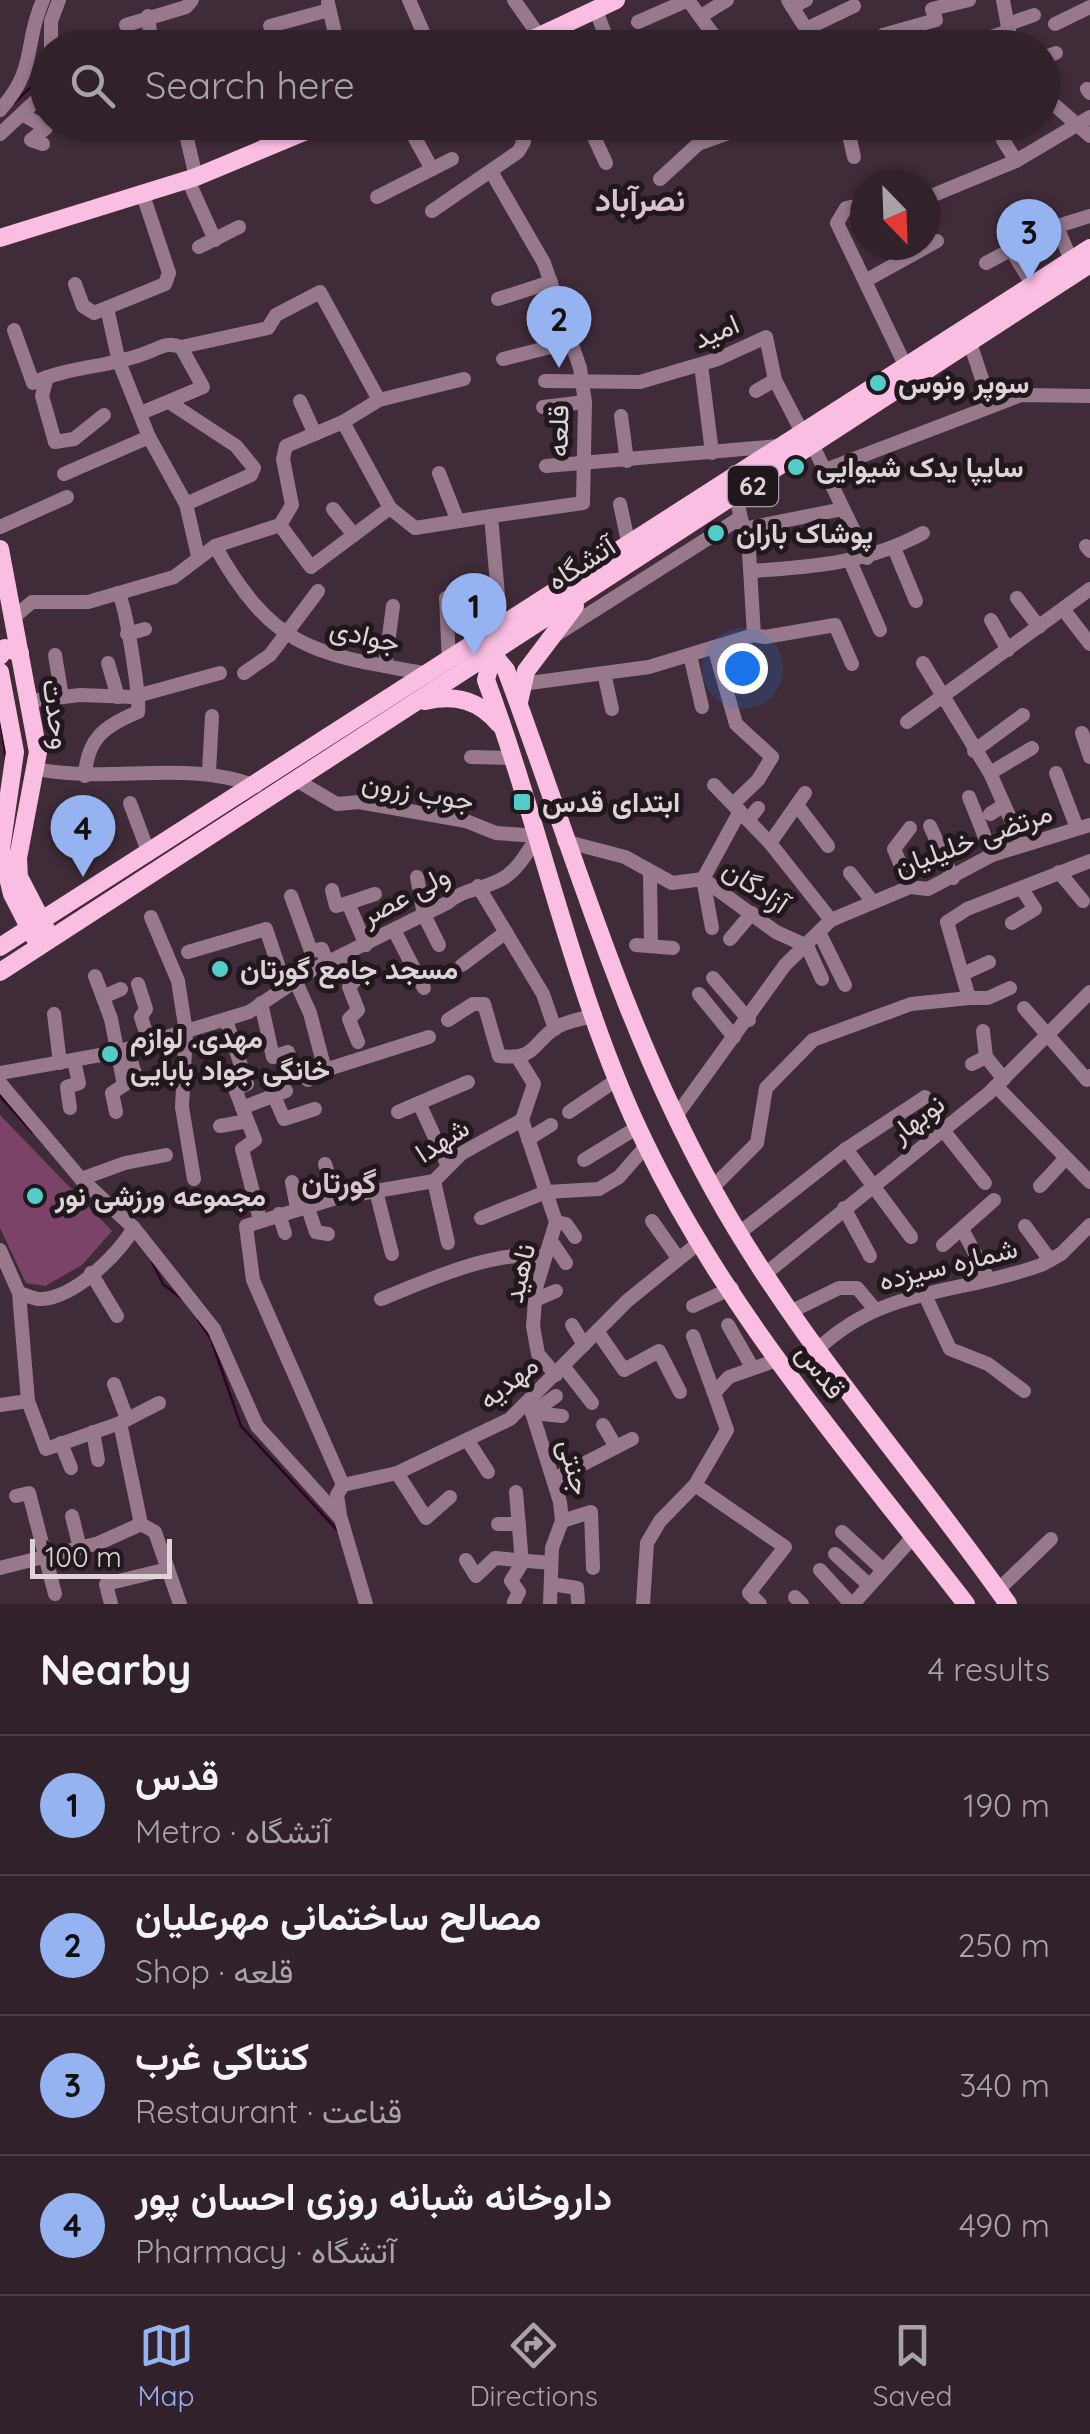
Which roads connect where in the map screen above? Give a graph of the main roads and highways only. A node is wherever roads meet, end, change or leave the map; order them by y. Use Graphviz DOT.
graph roads {
  1 [pos="616,0"];
  2 [pos="562,30"];
  3 [pos="287,140"];
  4 [pos="0,238"];
  5 [pos="1090,248"];
  6 [pos="1081,262"];
  7 [pos="918,365"];
  8 [pos="808,440"];
  9 [pos="0,549"];
  10 [pos="587,592"];
  11 [pos="9,625"];
  12 [pos="488,648"];
  13 [pos="20,653"];
  14 [pos="0,656"];
  15 [pos="0,672"];
  16 [pos="520,694"];
  17 [pos="414,704"];
  18 [pos="505,732"];
  19 [pos="544,778"];
  20 [pos="522,785"];
  21 [pos="24,902"];
  22 [pos="65,906"];
  23 [pos="35,924"];
  24 [pos="595,929"];
  25 [pos="570,939"];
  26 [pos="45,943"];
  27 [pos="2,946"];
  28 [pos="0,972"];
  29 [pos="942,1516"];
  30 [pos="914,1537"];
  31 [pos="963,1544"];
  32 [pos="934,1562"];
  33 [pos="1003,1597"];
  34 [pos="956,1600"];
  1 -- 2 [label="main road"];
  3 -- 4 [label="main road"];
  5 -- 6 [label="main road, آتشگاه / 62"];
  6 -- 7 [label="main road, آتشگاه / 62"];
  6 -- 7 [label="main road, آتشگاه / 62"];
  7 -- 8 [label="main road, آتشگاه / 62"];
  8 -- 10 [label="main road, آتشگاه / 62"];
  8 -- 12 [label="main road, آتشگاه / 62"];
  9 -- 11 [label="main road, وحدت"];
  10 -- 12 [label="main road, آتشگاه / 62"];
  10 -- 16 [label="main road"];
  11 -- 13 [label="main road, وحدت"];
  12 -- 16 [label="main road, قدس"];
  12 -- 17 [label="main road, آتشگاه / 62"];
  12 -- 18 [label="main road, قدس"];
  12 -- 22 [label="main road, آتشگاه / 62"];
  13 -- 14 [label="main road"];
  13 -- 21 [label="main road, وحدت"];
  15 -- 21 [label="main road, وحدت"];
  16 -- 19 [label="main road, قدس"];
  17 -- 18 [label="main road"];
  17 -- 26 [label="main road, آتشگاه / 62"];
  18 -- 20 [label="main road, قدس"];
  19 -- 20 [label="main road"];
  19 -- 24 [label="main road, قدس"];
  20 -- 25 [label="main road, قدس"];
  21 -- 22 [label="main road"];
  21 -- 23 [label="main road, وحدت"];
  21 -- 27 [label="main road"];
  22 -- 23 [label="main road, آتشگاه / 62"];
  23 -- 26 [label="main road, وحدت"];
  23 -- 27 [label="main road, آتشگاه / 62"];
  24 -- 25 [label="main road"];
  24 -- 29 [label="main road, قدس"];
  25 -- 30 [label="main road, قدس"];
  26 -- 28 [label="main road, آتشگاه / 62"];
  29 -- 30 [label="main road"];
  29 -- 31 [label="main road, قدس"];
  30 -- 32 [label="main road, قدس"];
  31 -- 32 [label="main road"];
  31 -- 33 [label="main road, قدس"];
  32 -- 34 [label="main road, قدس"];
}
